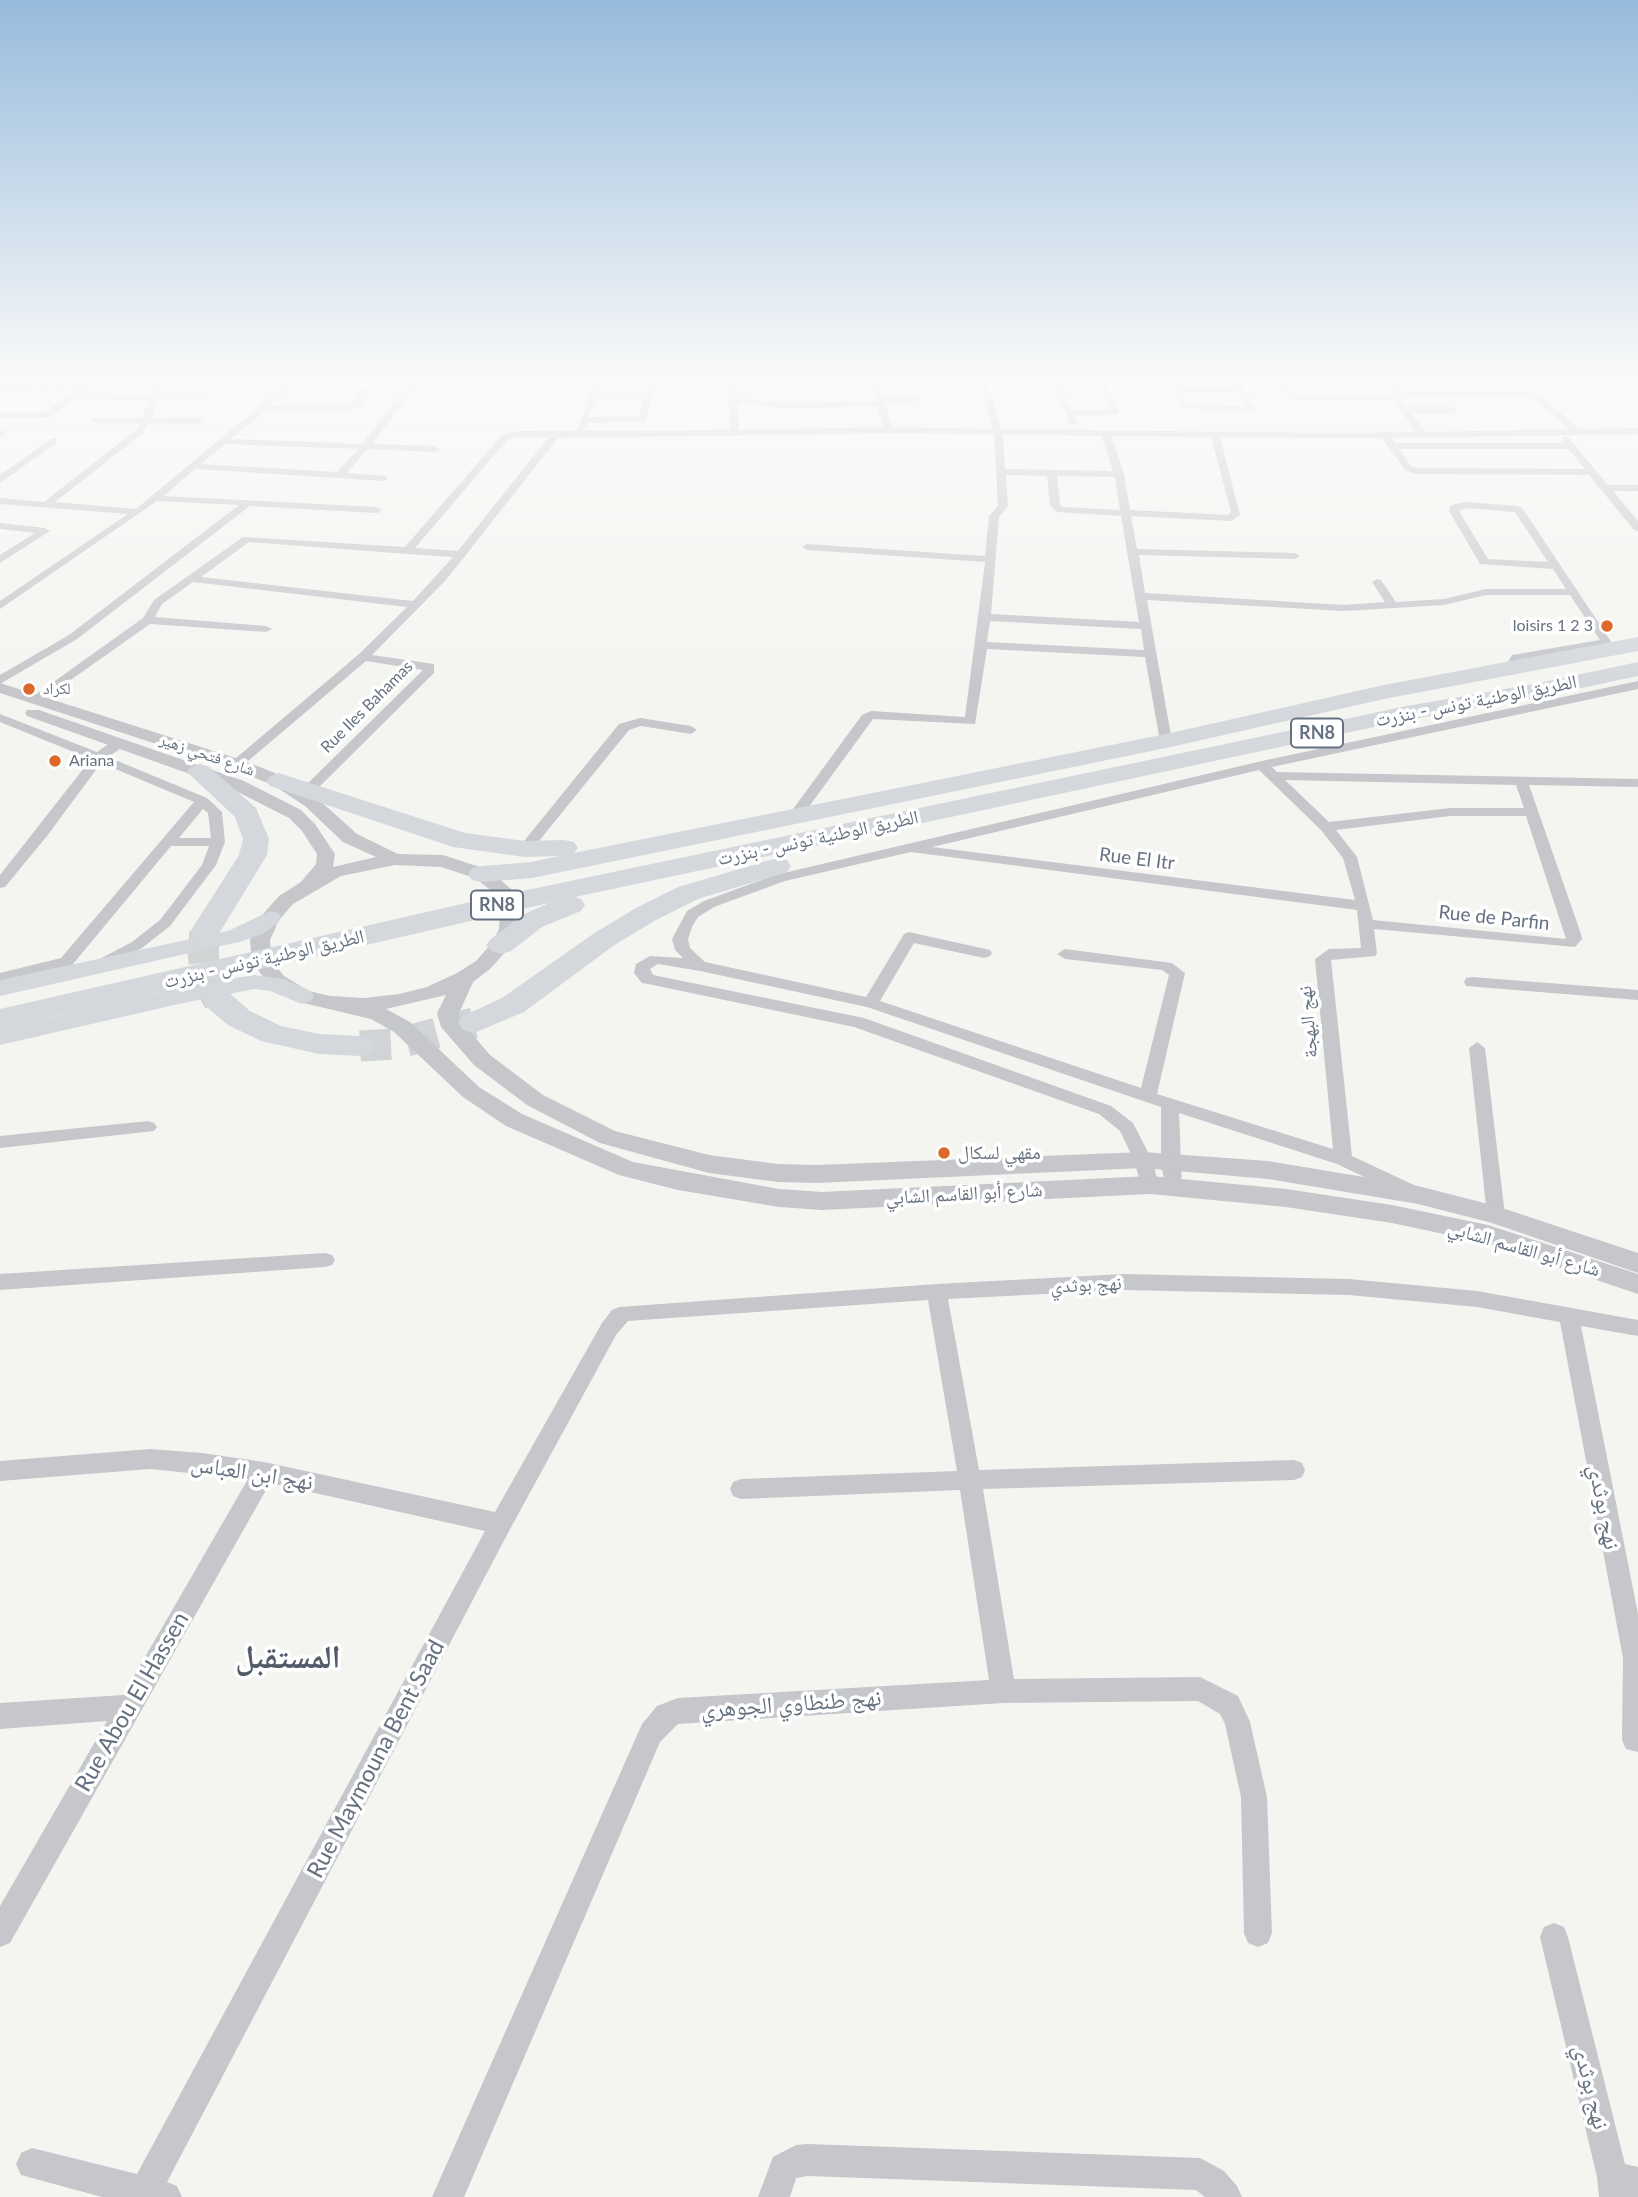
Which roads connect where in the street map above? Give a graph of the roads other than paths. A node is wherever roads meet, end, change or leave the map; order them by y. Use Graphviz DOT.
graph roads {
  1 [pos="75,483"];
  2 [pos="173,483"];
  3 [pos="466,483"];
  4 [pos="517,483"];
  5 [pos="1003,483"];
  6 [pos="1053,483"];
  7 [pos="1121,483"];
  8 [pos="1227,483"];
  9 [pos="1602,483"];
  10 [pos="1606,488"];
  11 [pos="1638,488"];
  12 [pos="155,498"];
  13 [pos="0,501"];
  14 [pos="248,503"];
  15 [pos="47,504"];
  16 [pos="377,510"];
  17 [pos="138,512"];
  18 [pos="1126,513"];
  19 [pos="0,526"];
  20 [pos="1638,528"];
  21 [pos="807,547"];
  22 [pos="0,548"];
  23 [pos="17,550"];
  24 [pos="407,551"];
  25 [pos="1134,552"];
  26 [pos="460,554"];
  27 [pos="1294,556"];
  28 [pos="989,559"];
  29 [pos="0,560"];
  30 [pos="1556,566"];
  31 [pos="194,579"];
  32 [pos="1377,582"];
  33 [pos="1574,592"];
  34 [pos="1141,596"];
  35 [pos="416,605"];
  36 [pos="0,606"];
  37 [pos="1392,606"];
  38 [pos="985,617"];
  39 [pos="148,620"];
  40 [pos="1146,625"];
  41 [pos="266,629"];
  42 [pos="1638,644"];
  43 [pos="980,645"];
  44 [pos="1638,653"];
  45 [pos="1151,654"];
  46 [pos="363,657"];
  47 [pos="1515,667"];
  48 [pos="1638,668"];
  49 [pos="0,680"];
  50 [pos="1638,685"];
  51 [pos="0,688"];
  52 [pos="1534,691"];
  53 [pos="37,698"];
  54 [pos="1,715"];
  55 [pos="691,730"];
  56 [pos="1166,741"];
  57 [pos="118,743"];
  58 [pos="98,758"];
  59 [pos="236,764"];
  60 [pos="1268,771"];
  61 [pos="200,772"];
  62 [pos="1521,780"];
  63 [pos="279,781"];
  64 [pos="1638,783"];
  65 [pos="308,790"];
  66 [pos="990,794"];
  67 [pos="202,801"];
  68 [pos="1532,812"];
  69 [pos="795,816"];
  70 [pos="757,824"];
  71 [pos="1326,827"];
  72 [pos="165,842"];
  73 [pos="218,842"];
  74 [pos="905,848"];
  75 [pos="525,849"];
  76 [pos="803,854"];
  77 [pos="395,859"];
  78 [pos="482,874"];
  79 [pos="0,884"];
  80 [pos="309,885"];
  81 [pos="1364,906"];
  82 [pos="270,918"];
  83 [pos="1367,924"];
  84 [pos="205,932"];
  85 [pos="501,945"];
  86 [pos="984,953"];
  87 [pos="1065,954"];
  88 [pos="700,966"];
  89 [pos="91,968"];
  90 [pos="0,978"];
  91 [pos="464,978"];
  92 [pos="1472,982"];
  93 [pos="0,988"];
  94 [pos="1638,995"];
  95 [pos="302,996"];
  96 [pos="219,1001"];
  97 [pos="0,1003"];
  98 [pos="330,1003"];
  99 [pos="870,1003"];
  100 [pos="0,1019"];
  101 [pos="474,1023"];
  102 [pos="0,1037"];
  103 [pos="360,1046"];
  104 [pos="1477,1048"];
  105 [pos="1148,1097"];
  106 [pos="1170,1105"];
  107 [pos="148,1127"];
  108 [pos="0,1142"];
  109 [pos="1343,1159"];
  110 [pos="1143,1160"];
  111 [pos="1170,1162"];
  112 [pos="1162,1186"];
  113 [pos="1418,1195"];
  114 [pos="1496,1215"];
  115 [pos="325,1260"];
  116 [pos="1638,1263"];
  117 [pos="0,1282"];
  118 [pos="1638,1284"];
  119 [pos="937,1293"];
  120 [pos="1569,1315"];
  121 [pos="1638,1328"];
  122 [pos="609,1329"];
  123 [pos="1294,1470"];
  124 [pos="0,1471"];
  125 [pos="264,1472"];
  126 [pos="970,1480"];
  127 [pos="741,1489"];
  128 [pos="501,1524"];
  129 [pos="1637,1658"];
  130 [pos="1003,1691"];
  131 [pos="130,1707"];
  132 [pos="0,1716"];
  133 [pos="1634,1740"];
  134 [pos="0,1933"];
  135 [pos="1258,1933"];
  136 [pos="1554,1937"];
  137 [pos="32,2164"];
  138 [pos="1622,2186"];
  139 [pos="156,2194"];
  140 [pos="448,2197"];
  141 [pos="774,2197"];
  142 [pos="1226,2197"];
  1 -- 15 [label="street"];
  2 -- 12 [label="street"];
  3 -- 24 [label="street"];
  4 -- 26 [label="street"];
  5 -- 28 [label="street"];
  6 -- 18 [label="street"];
  7 -- 18 [label="street"];
  8 -- 18 [label="street"];
  9 -- 10 [label="street"];
  10 -- 11 [label="street"];
  10 -- 20 [label="street"];
  12 -- 14 [label="street"];
  12 -- 17 [label="street"];
  13 -- 15 [label="street"];
  14 -- 16 [label="street"];
  14 -- 49 [label="street"];
  15 -- 17 [label="street"];
  17 -- 36 [label="street"];
  18 -- 25 [label="street"];
  19 -- 23 [label="street"];
  21 -- 28 [label="street"];
  22 -- 23 [label="street"];
  23 -- 29 [label="street"];
  24 -- 26 [label="street"];
  24 -- 31 [label="street"];
  25 -- 27 [label="street"];
  25 -- 34 [label="street"];
  26 -- 35 [label="street"];
  28 -- 38 [label="street"];
  30 -- 30 [label="street"];
  30 -- 33 [label="street"];
  31 -- 35 [label="street"];
  31 -- 39 [label="street"];
  32 -- 37 [label="street"];
  33 -- 37 [label="street"];
  33 -- 47 [label="street"];
  34 -- 37 [label="street"];
  34 -- 40 [label="street"];
  35 -- 46 [label="street"];
  38 -- 40 [label="street"];
  38 -- 43 [label="street"];
  39 -- 41 [label="street"];
  39 -- 53 [label="street"];
  40 -- 45 [label="street"];
  42 -- 47 [label="highway"];
  43 -- 45 [label="street"];
  43 -- 69 [label="street"];
  44 -- 66 [label="highway, الطريق الوطنية تونس - بنزرت / RN8"];
  45 -- 56 [label="street"];
  46 -- 59 [label="street"];
  46 -- 65 [label="street, Rue Iles Bahamas"];
  47 -- 56 [label="highway"];
  48 -- 52 [label="highway, الطريق الوطنية تونس - بنزرت / RN8"];
  50 -- 60 [label="street"];
  51 -- 53 [label="street, شارع فتحي زهير"];
  52 -- 66 [label="highway, الطريق الوطنية تونس - بنزرت / RN8"];
  52 -- 76 [label="highway, RN8"];
  53 -- 59 [label="street, شارع فتحي زهير"];
  54 -- 57 [label="street, شارع فتحي زهير"];
  54 -- 58 [label="street"];
  55 -- 75 [label="street"];
  56 -- 69 [label="highway"];
  57 -- 58 [label="street"];
  57 -- 61 [label="street, شارع فتحي زهير"];
  58 -- 67 [label="street"];
  58 -- 79 [label="street"];
  59 -- 63 [label="street, شارع فتحي زهير"];
  60 -- 62 [label="street"];
  60 -- 71 [label="street"];
  60 -- 74 [label="street"];
  61 -- 80 [label="street, شارع فتحي زهير"];
  61 -- 84 [label="highway"];
  62 -- 64 [label="street"];
  62 -- 68 [label="street, Rue de Parfin"];
  63 -- 65 [label="highway"];
  63 -- 77 [label="street, شارع فتحي زهير"];
  65 -- 75 [label="highway"];
  66 -- 97 [label="highway, الطريق الوطنية تونس - بنزرت / RN8"];
  66 -- 100 [label="highway, الطريق الوطنية تونس - بنزرت / RN8"];
  67 -- 72 [label="street"];
  67 -- 73 [label="street"];
  68 -- 71 [label="street"];
  68 -- 83 [label="street, Rue de Parfin"];
  69 -- 70 [label="highway"];
  70 -- 75 [label="highway"];
  70 -- 78 [label="highway"];
  71 -- 81 [label="street"];
  72 -- 73 [label="street"];
  72 -- 90 [label="street"];
  73 -- 89 [label="street"];
  74 -- 81 [label="street, Rue El Itr"];
  74 -- 88 [label="street"];
  76 -- 85 [label="highway, RN8"];
  76 -- 101 [label="highway, RN8"];
  77 -- 78 [label="street"];
  77 -- 80 [label="street"];
  78 -- 85 [label="street"];
  80 -- 82 [label="street"];
  81 -- 83 [label="street"];
  82 -- 89 [label="main road"];
  82 -- 95 [label="street"];
  83 -- 109 [label="street, نهج البهجة"];
  85 -- 91 [label="street"];
  86 -- 99 [label="street"];
  87 -- 105 [label="street"];
  88 -- 99 [label="street"];
  88 -- 110 [label="street"];
  89 -- 93 [label="main road"];
  91 -- 98 [label="street"];
  91 -- 110 [label="street, شارع أبو القاسم الشابي"];
  92 -- 94 [label="street"];
  95 -- 98 [label="street"];
  95 -- 102 [label="main road"];
  96 -- 103 [label="highway"];
  98 -- 112 [label="street, شارع أبو القاسم الشابي"];
  99 -- 105 [label="street"];
  104 -- 114 [label="street"];
  105 -- 106 [label="street"];
  106 -- 109 [label="street"];
  106 -- 111 [label="street"];
  107 -- 108 [label="street"];
  109 -- 113 [label="street"];
  110 -- 111 [label="street, شارع أبو القاسم الشابي"];
  110 -- 112 [label="street"];
  111 -- 112 [label="street"];
  111 -- 113 [label="street, شارع أبو القاسم الشابي"];
  112 -- 118 [label="street, شارع أبو القاسم الشابي"];
  113 -- 114 [label="street, شارع أبو القاسم الشابي"];
  114 -- 116 [label="street, شارع أبو القاسم الشابي"];
  115 -- 117 [label="street"];
  119 -- 120 [label="street, نهج بوثدي"];
  119 -- 122 [label="street, نهج بوثدي"];
  119 -- 126 [label="street"];
  120 -- 121 [label="street, نهج بوثدي"];
  120 -- 129 [label="street, نهج بوثدي"];
  122 -- 128 [label="street, Rue Maymouna Bent Saad"];
  123 -- 126 [label="street"];
  124 -- 125 [label="street, نهج ابن العباس"];
  125 -- 128 [label="street, نهج ابن العباس"];
  125 -- 131 [label="street, Rue Abou El Hassen"];
  126 -- 127 [label="street"];
  126 -- 130 [label="street"];
  128 -- 139 [label="street, Rue Maymouna Bent Saad"];
  129 -- 133 [label="street, نهج بوثدي"];
  130 -- 135 [label="street"];
  130 -- 140 [label="street, نهج طنطاوي الجوهري"];
  131 -- 132 [label="street"];
  131 -- 134 [label="street, Rue Abou El Hassen"];
  136 -- 138 [label="street, نهج بوثدي"];
  137 -- 139 [label="street"];
  141 -- 142 [label="street"];
}
